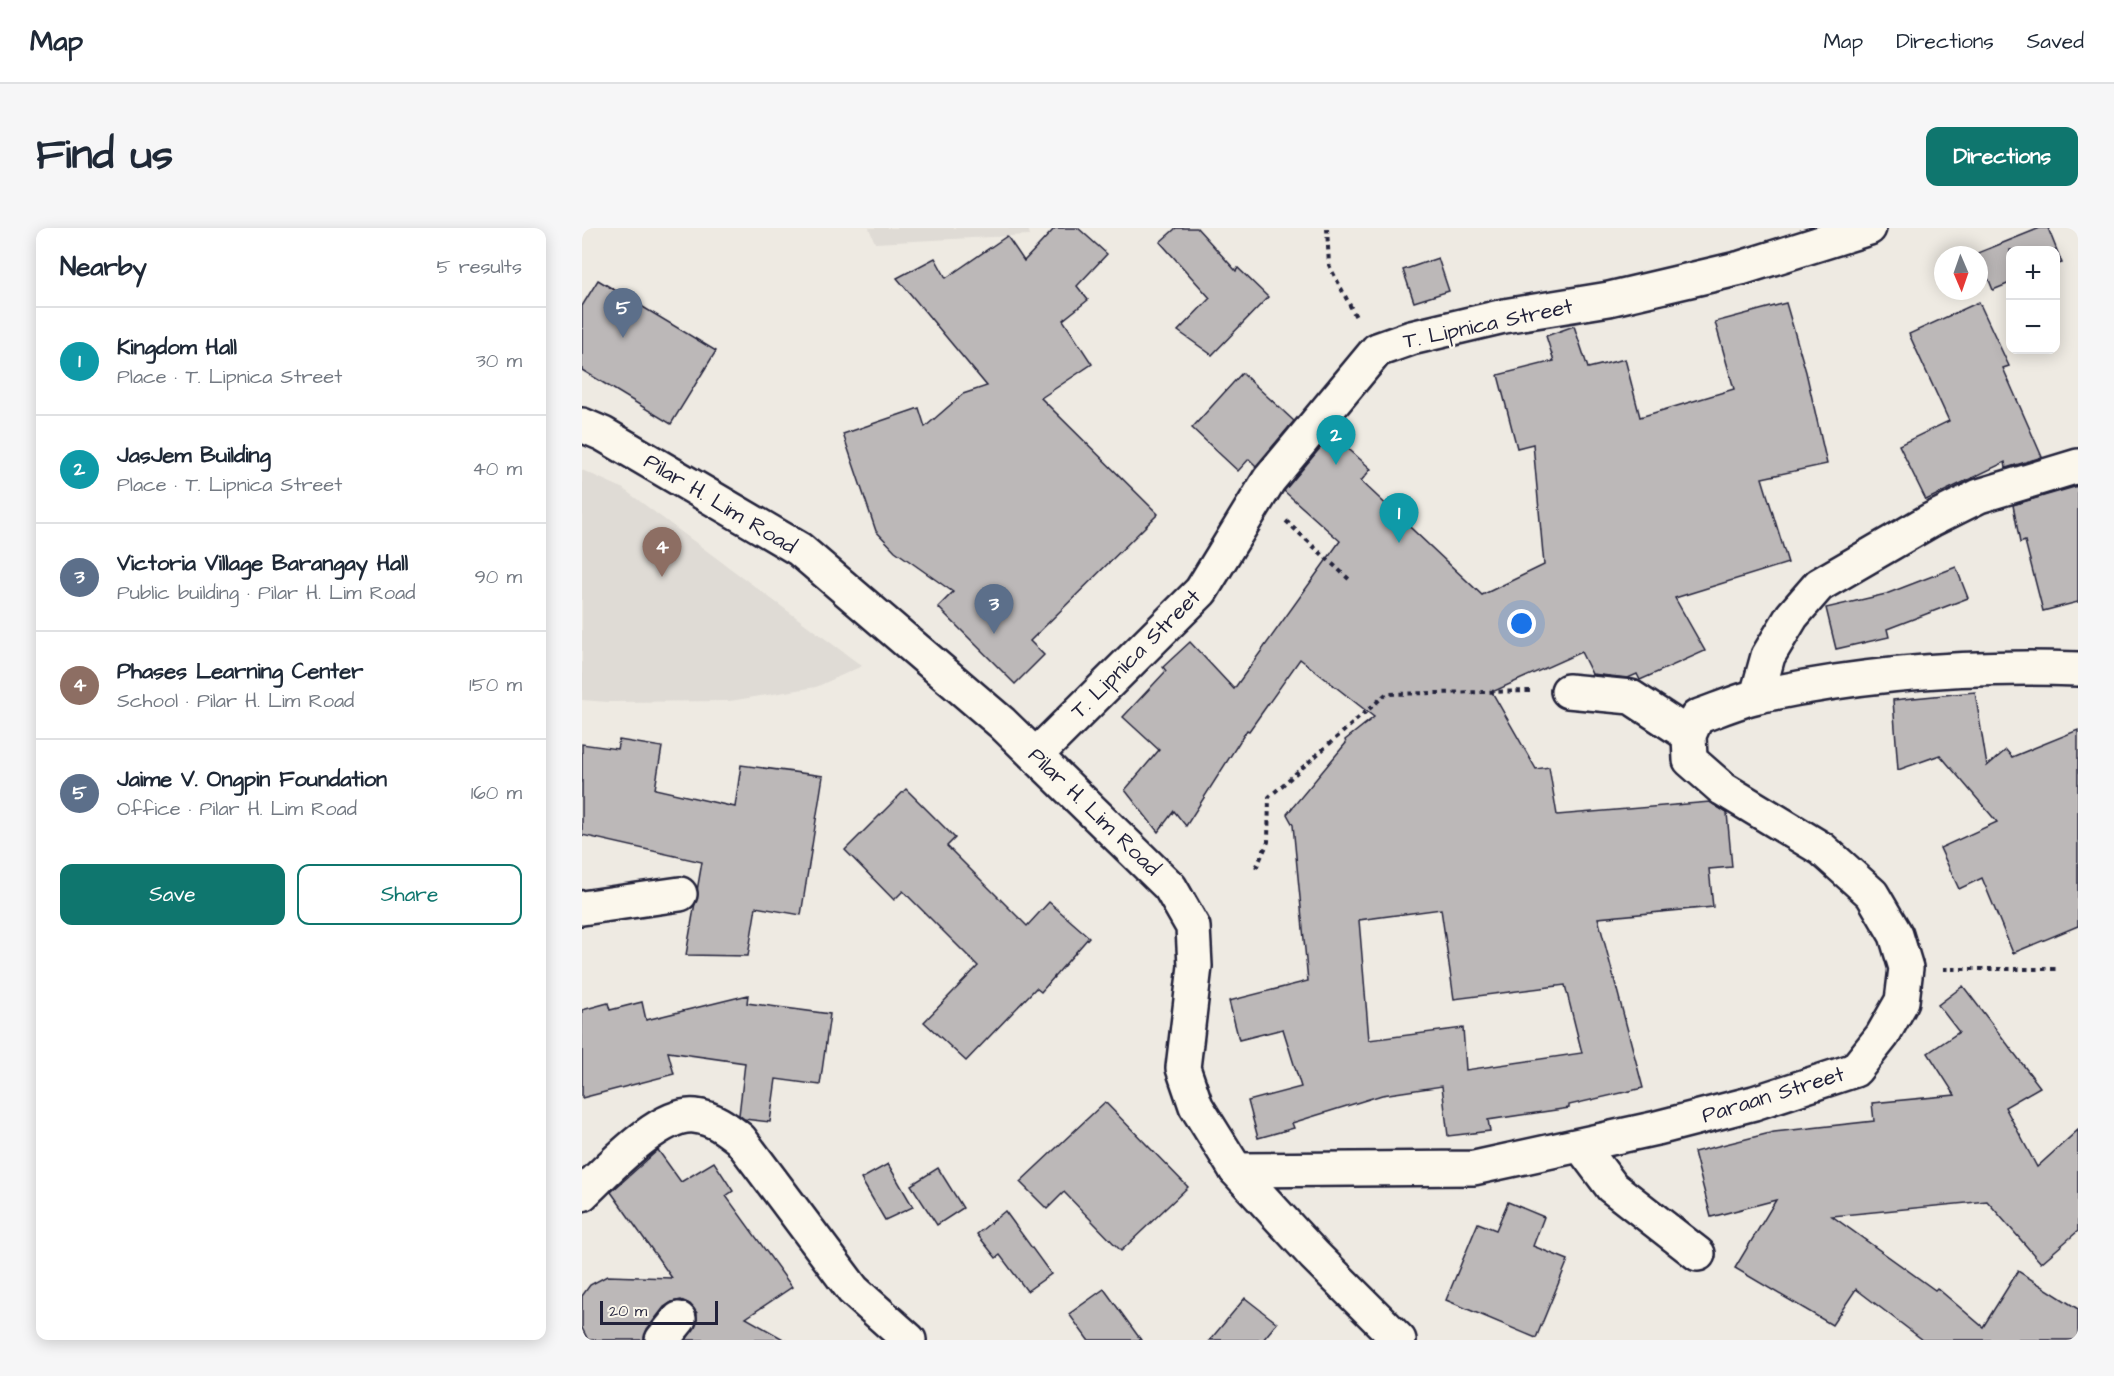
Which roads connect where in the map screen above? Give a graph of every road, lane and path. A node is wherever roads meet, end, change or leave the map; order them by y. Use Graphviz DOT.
graph roads {
  1 [pos="1327,228"];
  2 [pos="1869,228"];
  3 [pos="1360,326"];
  4 [pos="582,425"];
  5 [pos="2078,466"];
  6 [pos="1285,520"];
  7 [pos="1352,582"];
  8 [pos="2078,669"];
  9 [pos="1568,691"];
  10 [pos="1757,696"];
  11 [pos="1689,735"];
  12 [pos="1036,755"];
  13 [pos="1256,868"];
  14 [pos="680,894"];
  15 [pos="582,908"];
  16 [pos="1906,968"];
  17 [pos="2056,969"];
  18 [pos="1582,1147"];
  19 [pos="1236,1170"];
  20 [pos="582,1194"];
  21 [pos="1698,1254"];
  22 [pos="909,1340"];
  23 [pos="1399,1340"];
  1 -- 3 [label="path"];
  2 -- 12 [label="street, T. Lipnica Street"];
  4 -- 12 [label="street, Pilar H. Lim Road"];
  5 -- 10 [label="street"];
  6 -- 7 [label="path"];
  8 -- 10 [label="street"];
  9 -- 11 [label="street"];
  9 -- 13 [label="path"];
  10 -- 11 [label="street"];
  11 -- 16 [label="street, Paraan Street"];
  12 -- 19 [label="street, Pilar H. Lim Road"];
  14 -- 15 [label="street"];
  16 -- 17 [label="path"];
  16 -- 18 [label="street, Paraan Street"];
  18 -- 19 [label="street, Paraan Street"];
  18 -- 21 [label="street"];
  19 -- 23 [label="street, Pilar H. Lim Road"];
  20 -- 22 [label="street"];
}
